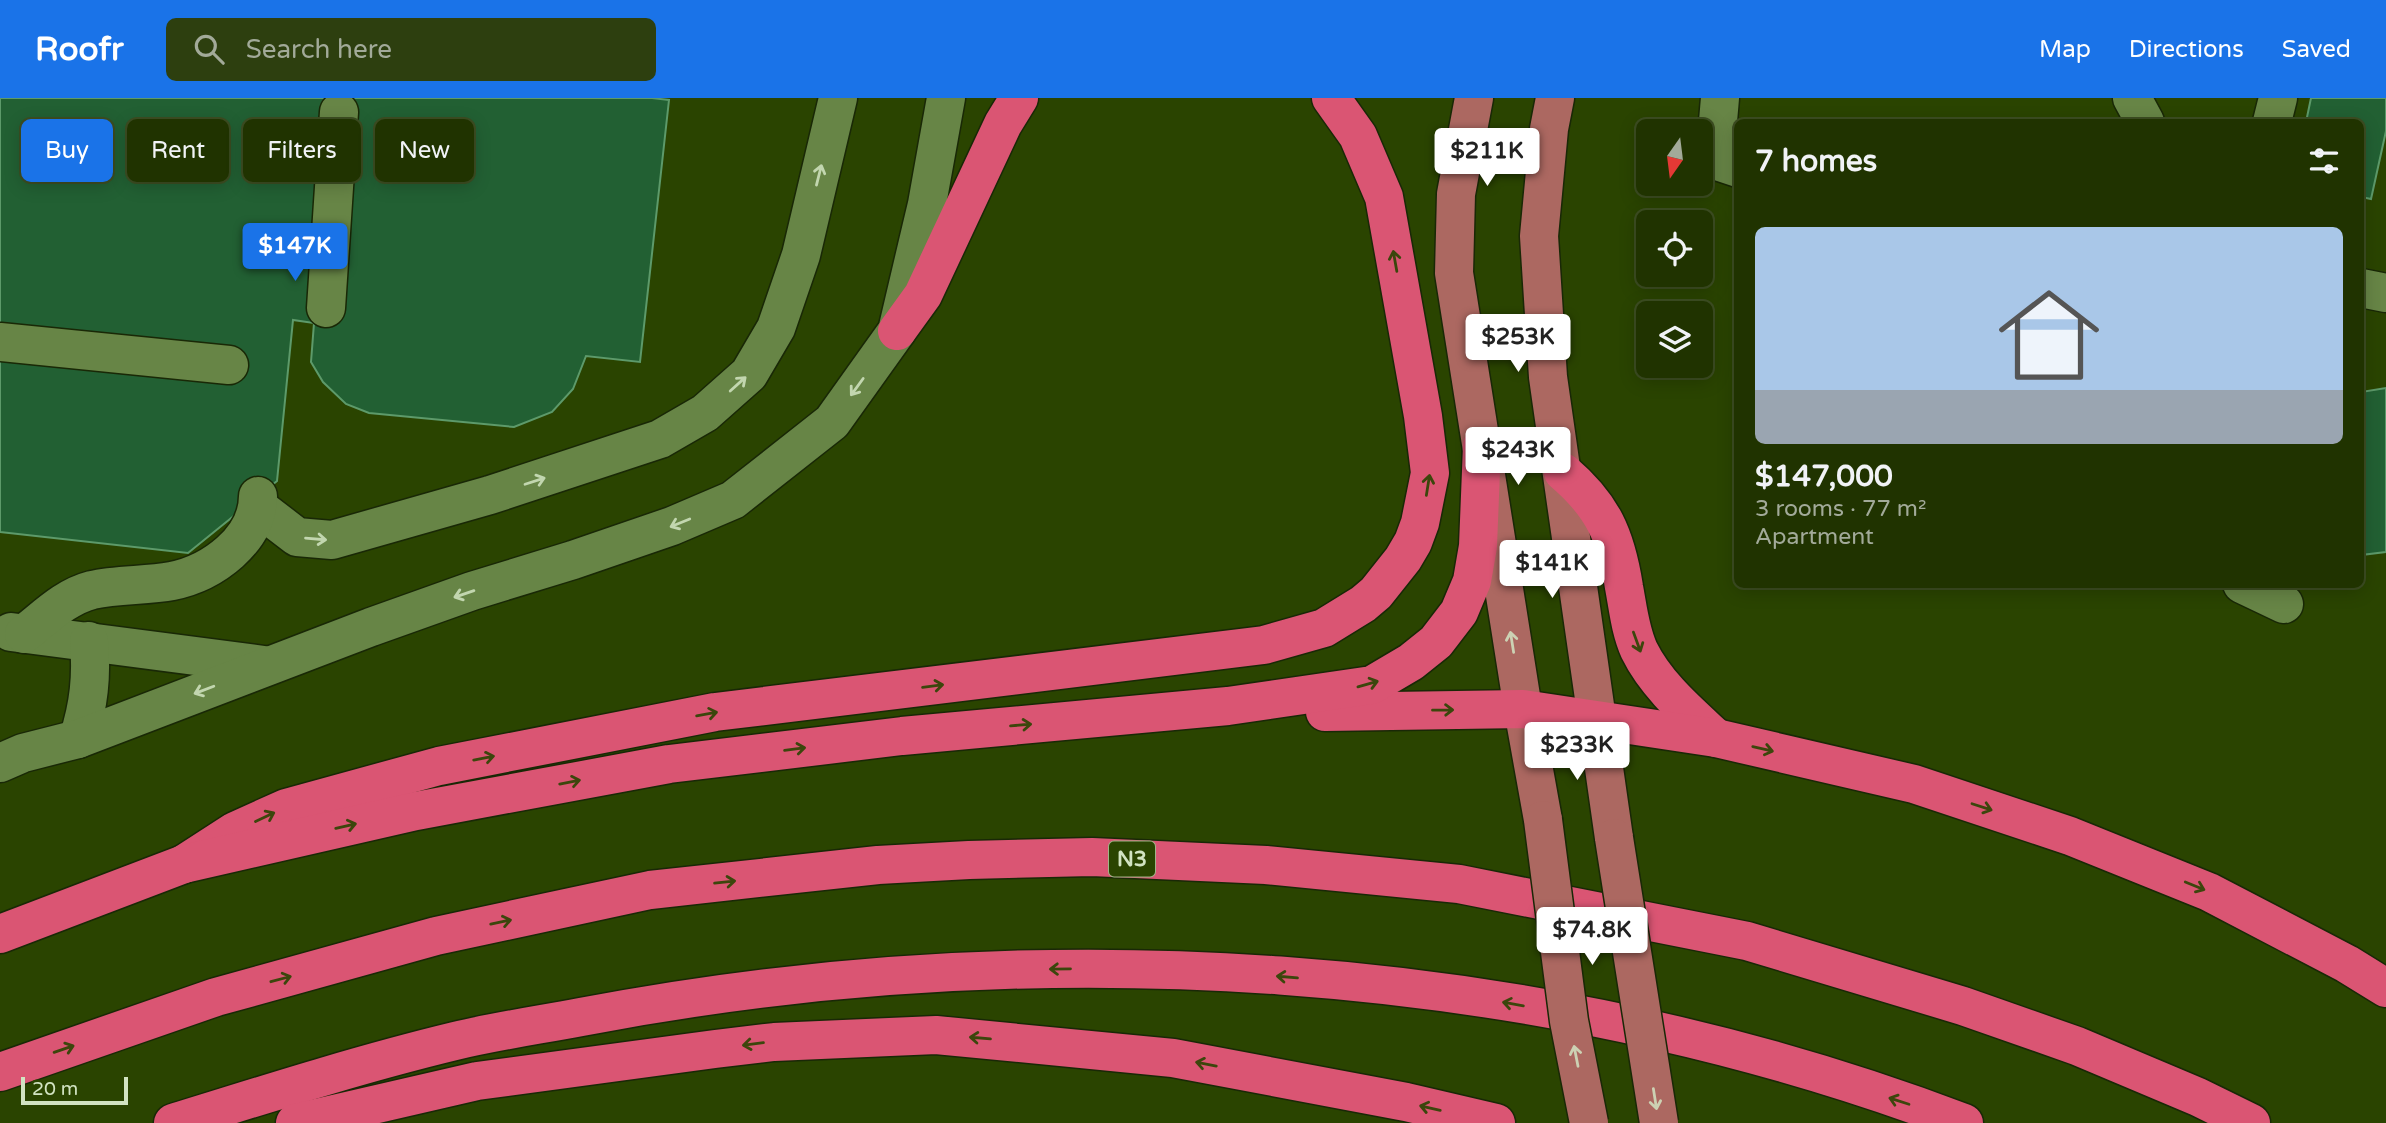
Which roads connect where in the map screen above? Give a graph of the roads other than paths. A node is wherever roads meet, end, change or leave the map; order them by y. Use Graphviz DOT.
graph roads {
  1 [pos="838,98"];
  2 [pos="946,98"];
  3 [pos="1019,98"];
  4 [pos="1331,98"];
  5 [pos="1474,98"];
  6 [pos="1555,98"];
  7 [pos="1720,98"];
  8 [pos="1737,98"];
  9 [pos="2132,98"];
  10 [pos="2278,98"];
  11 [pos="339,112"];
  12 [pos="1737,119"];
  13 [pos="2143,119"];
  14 [pos="2273,119"];
  15 [pos="1734,166"];
  16 [pos="2364,289"];
  17 [pos="2386,293"];
  18 [pos="326,308"];
  19 [pos="897,331"];
  20 [pos="0,342"];
  21 [pos="229,365"];
  22 [pos="1482,446"];
  23 [pos="1563,472"];
  24 [pos="2250,588"];
  25 [pos="2284,604"];
  26 [pos="12,632"];
  27 [pos="89,641"];
  28 [pos="266,666"];
  29 [pos="1228,706"];
  30 [pos="1523,709"];
  31 [pos="1599,719"];
  32 [pos="1716,738"];
  33 [pos="78,739"];
  34 [pos="0,763"];
  35 [pos="184,864"];
  36 [pos="0,934"];
  37 [pos="2386,988"];
  38 [pos="0,1072"];
  39 [pos="173,1123"];
  40 [pos="295,1123"];
  41 [pos="1496,1123"];
  42 [pos="1589,1123"];
  43 [pos="1659,1123"];
  44 [pos="1964,1123"];
  45 [pos="2251,1123"];
  26 -- 1 [label="lane, one-way"];
  2 -- 19 [label="lane"];
  3 -- 19 [label="highway"];
  35 -- 4 [label="highway, one-way"];
  5 -- 22 [label="main road"];
  6 -- 23 [label="main road"];
  7 -- 15 [label="lane"];
  8 -- 12 [label="lane"];
  9 -- 13 [label="lane"];
  10 -- 14 [label="lane"];
  11 -- 18 [label="lane"];
  16 -- 17 [label="lane"];
  19 -- 28 [label="lane, one-way"];
  20 -- 21 [label="lane"];
  29 -- 22 [label="highway, one-way"];
  30 -- 22 [label="main road, one-way"];
  23 -- 31 [label="main road"];
  23 -- 32 [label="highway, one-way"];
  24 -- 25 [label="lane"];
  26 -- 27 [label="lane"];
  27 -- 28 [label="lane"];
  27 -- 33 [label="lane"];
  28 -- 33 [label="lane, one-way"];
  29 -- 30 [label="highway, one-way"];
  35 -- 29 [label="highway, one-way"];
  30 -- 31 [label="highway"];
  42 -- 30 [label="main road, one-way, bridge"];
  31 -- 32 [label="highway"];
  31 -- 43 [label="main road, one-way, bridge"];
  32 -- 37 [label="highway, one-way"];
  33 -- 34 [label="lane"];
  35 -- 36 [label="highway"];
  38 -- 45 [label="highway, N3, one-way"];
  44 -- 39 [label="highway, one-way"];
  41 -- 40 [label="highway, one-way"];
}
